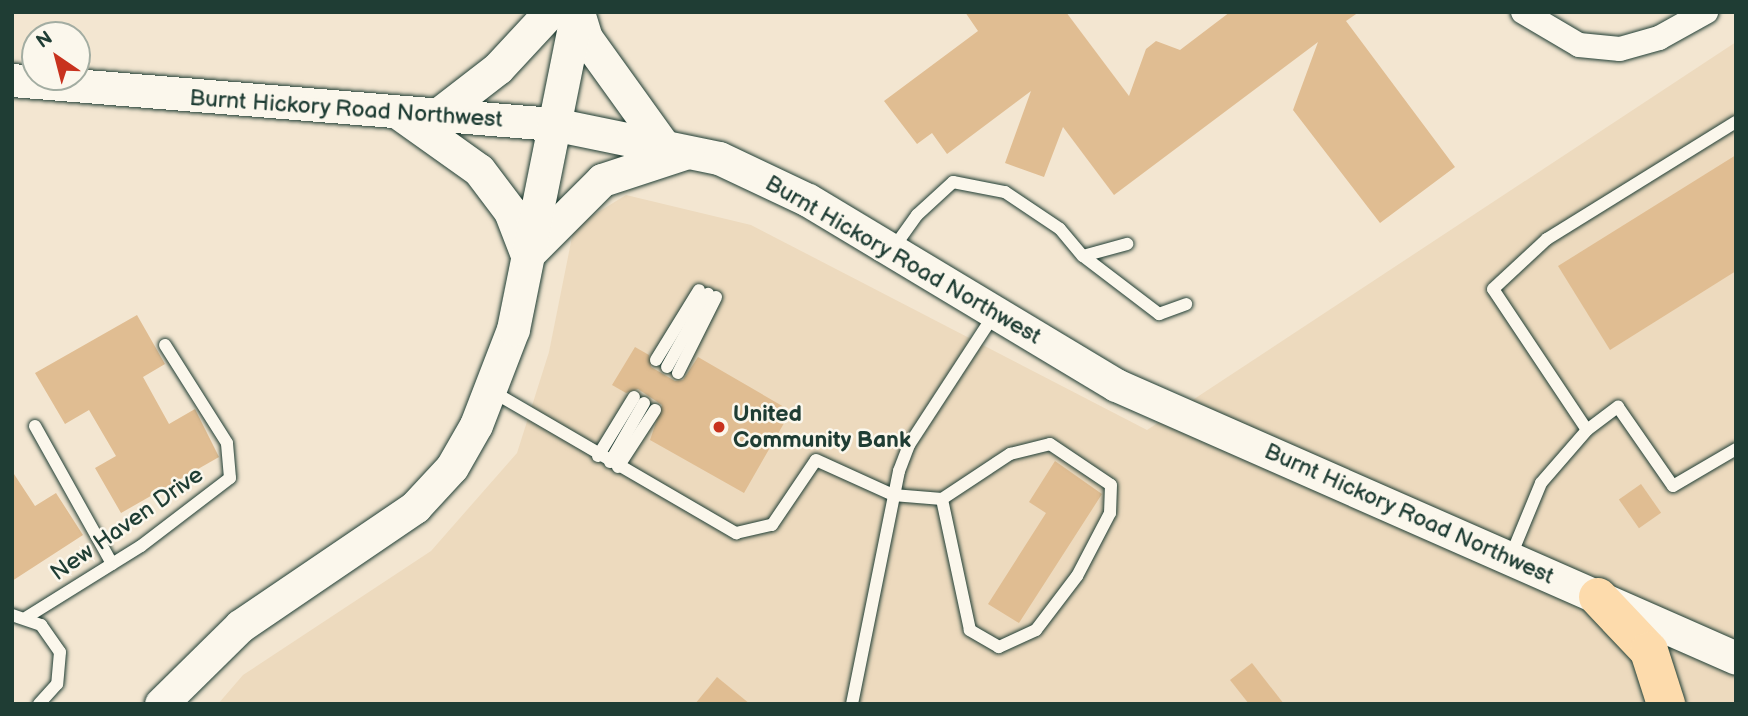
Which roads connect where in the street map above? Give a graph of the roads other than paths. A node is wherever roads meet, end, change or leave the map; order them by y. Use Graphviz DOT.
graph roads {
  1 [pos="550,12"];
  2 [pos="577,12"];
  3 [pos="1523,12"];
  4 [pos="1706,12"];
  5 [pos="12,79"];
  6 [pos="399,113"];
  7 [pos="436,116"];
  8 [pos="1736,122"];
  9 [pos="553,124"];
  10 [pos="677,148"];
  11 [pos="1127,244"];
  12 [pos="891,251"];
  13 [pos="527,255"];
  14 [pos="1083,256"];
  15 [pos="1186,304"];
  16 [pos="995,313"];
  17 [pos="164,345"];
  18 [pos="667,366"];
  19 [pos="490,390"];
  20 [pos="35,426"];
  21 [pos="1587,430"];
  22 [pos="1736,449"];
  23 [pos="609,462"];
  24 [pos="893,495"];
  25 [pos="942,499"];
  26 [pos="1510,558"];
  27 [pos="112,564"];
  28 [pos="1598,597"];
  29 [pos="12,615"];
  30 [pos="27,617"];
  31 [pos="1736,658"];
  32 [pos="39,704"];
  33 [pos="161,704"];
  34 [pos="852,704"];
  35 [pos="1666,704"];
  1 -- 7 [label="street"];
  2 -- 9 [label="street"];
  2 -- 10 [label="street"];
  3 -- 4 [label="street"];
  5 -- 6 [label="street, Burnt Hickory Road Northwest"];
  6 -- 7 [label="street, Burnt Hickory Road Northwest"];
  6 -- 13 [label="street"];
  7 -- 9 [label="street, Burnt Hickory Road Northwest"];
  8 -- 21 [label="lane"];
  9 -- 10 [label="street, Burnt Hickory Road Northwest"];
  9 -- 13 [label="street"];
  10 -- 12 [label="street, Burnt Hickory Road Northwest"];
  10 -- 13 [label="street"];
  11 -- 14 [label="lane"];
  12 -- 14 [label="lane"];
  12 -- 16 [label="street, Burnt Hickory Road Northwest"];
  13 -- 19 [label="street"];
  14 -- 15 [label="lane"];
  16 -- 24 [label="lane"];
  16 -- 26 [label="street, Burnt Hickory Road Northwest"];
  17 -- 27 [label="lane, New Haven Drive"];
  18 -- 18 [label="lane"];
  19 -- 23 [label="lane"];
  19 -- 33 [label="street"];
  20 -- 27 [label="lane"];
  21 -- 22 [label="lane"];
  21 -- 26 [label="lane"];
  23 -- 23 [label="lane"];
  23 -- 24 [label="lane"];
  24 -- 25 [label="lane"];
  24 -- 34 [label="lane"];
  25 -- 25 [label="lane"];
  26 -- 28 [label="street, Burnt Hickory Road Northwest"];
  27 -- 30 [label="lane, New Haven Drive"];
  28 -- 31 [label="street, Burnt Hickory Road Northwest"];
  28 -- 35 [label="highway"];
  29 -- 30 [label="lane"];
  30 -- 32 [label="lane"];
}
